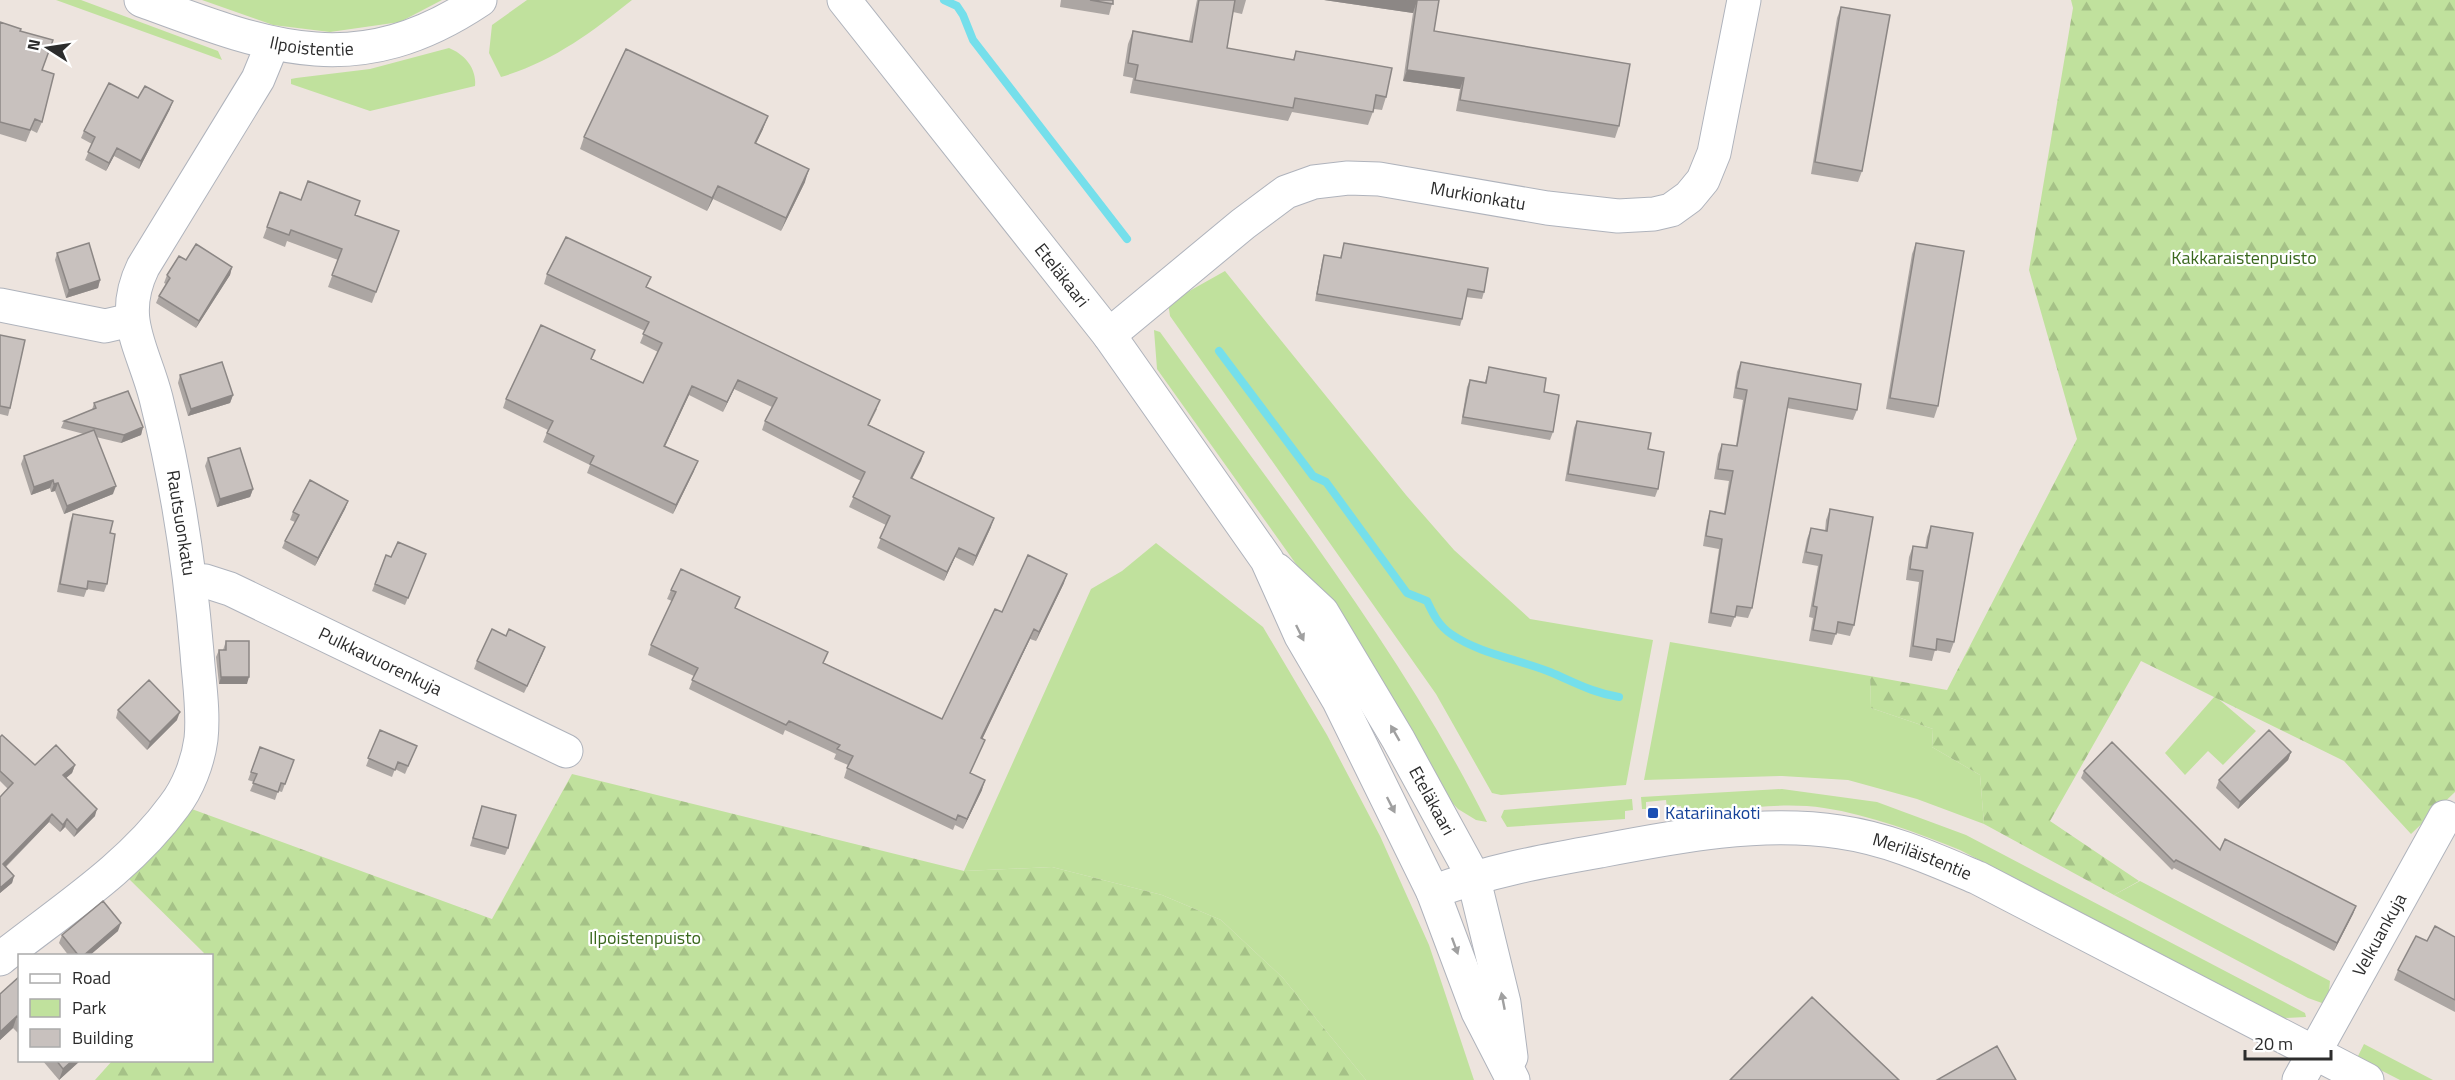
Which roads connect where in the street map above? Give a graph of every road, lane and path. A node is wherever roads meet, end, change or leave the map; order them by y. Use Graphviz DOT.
graph roads {
  1 [pos="141,0"];
  2 [pos="480,0"];
  3 [pos="844,0"];
  4 [pos="1744,0"];
  5 [pos="272,45"];
  6 [pos="0,305"];
  7 [pos="131,320"];
  8 [pos="1109,335"];
  9 [pos="1267,560"];
  10 [pos="191,580"];
  11 [pos="566,751"];
  12 [pos="2445,817"];
  13 [pos="1473,876"];
  14 [pos="1433,892"];
  15 [pos="0,959"];
  16 [pos="2306,1066"];
  17 [pos="1514,1080"];
  18 [pos="2367,1080"];
  1 -- 5 [label="street, Ilpoistentie"];
  2 -- 5 [label="street, Ilpoistentie"];
  3 -- 8 [label="street, Eteläkaari"];
  4 -- 8 [label="street, Murkionkatu"];
  5 -- 7 [label="street, Rautsuonkatu"];
  6 -- 7 [label="street"];
  7 -- 10 [label="street, Rautsuonkatu"];
  8 -- 9 [label="street, Eteläkaari"];
  13 -- 9 [label="street, Eteläkaari, one-way"];
  9 -- 14 [label="street, Eteläkaari, one-way"];
  10 -- 11 [label="street, Pulkkavuorenkuja"];
  10 -- 15 [label="street, Rautsuonkatu"];
  12 -- 16 [label="street, Velkuankuja"];
  13 -- 14 [label="street, Meriläistentie"];
  13 -- 16 [label="street, Meriläistentie"];
  17 -- 13 [label="street, Eteläkaari, one-way"];
  14 -- 17 [label="street, Eteläkaari, one-way"];
  16 -- 18 [label="street, Meriläistentie"];
}
